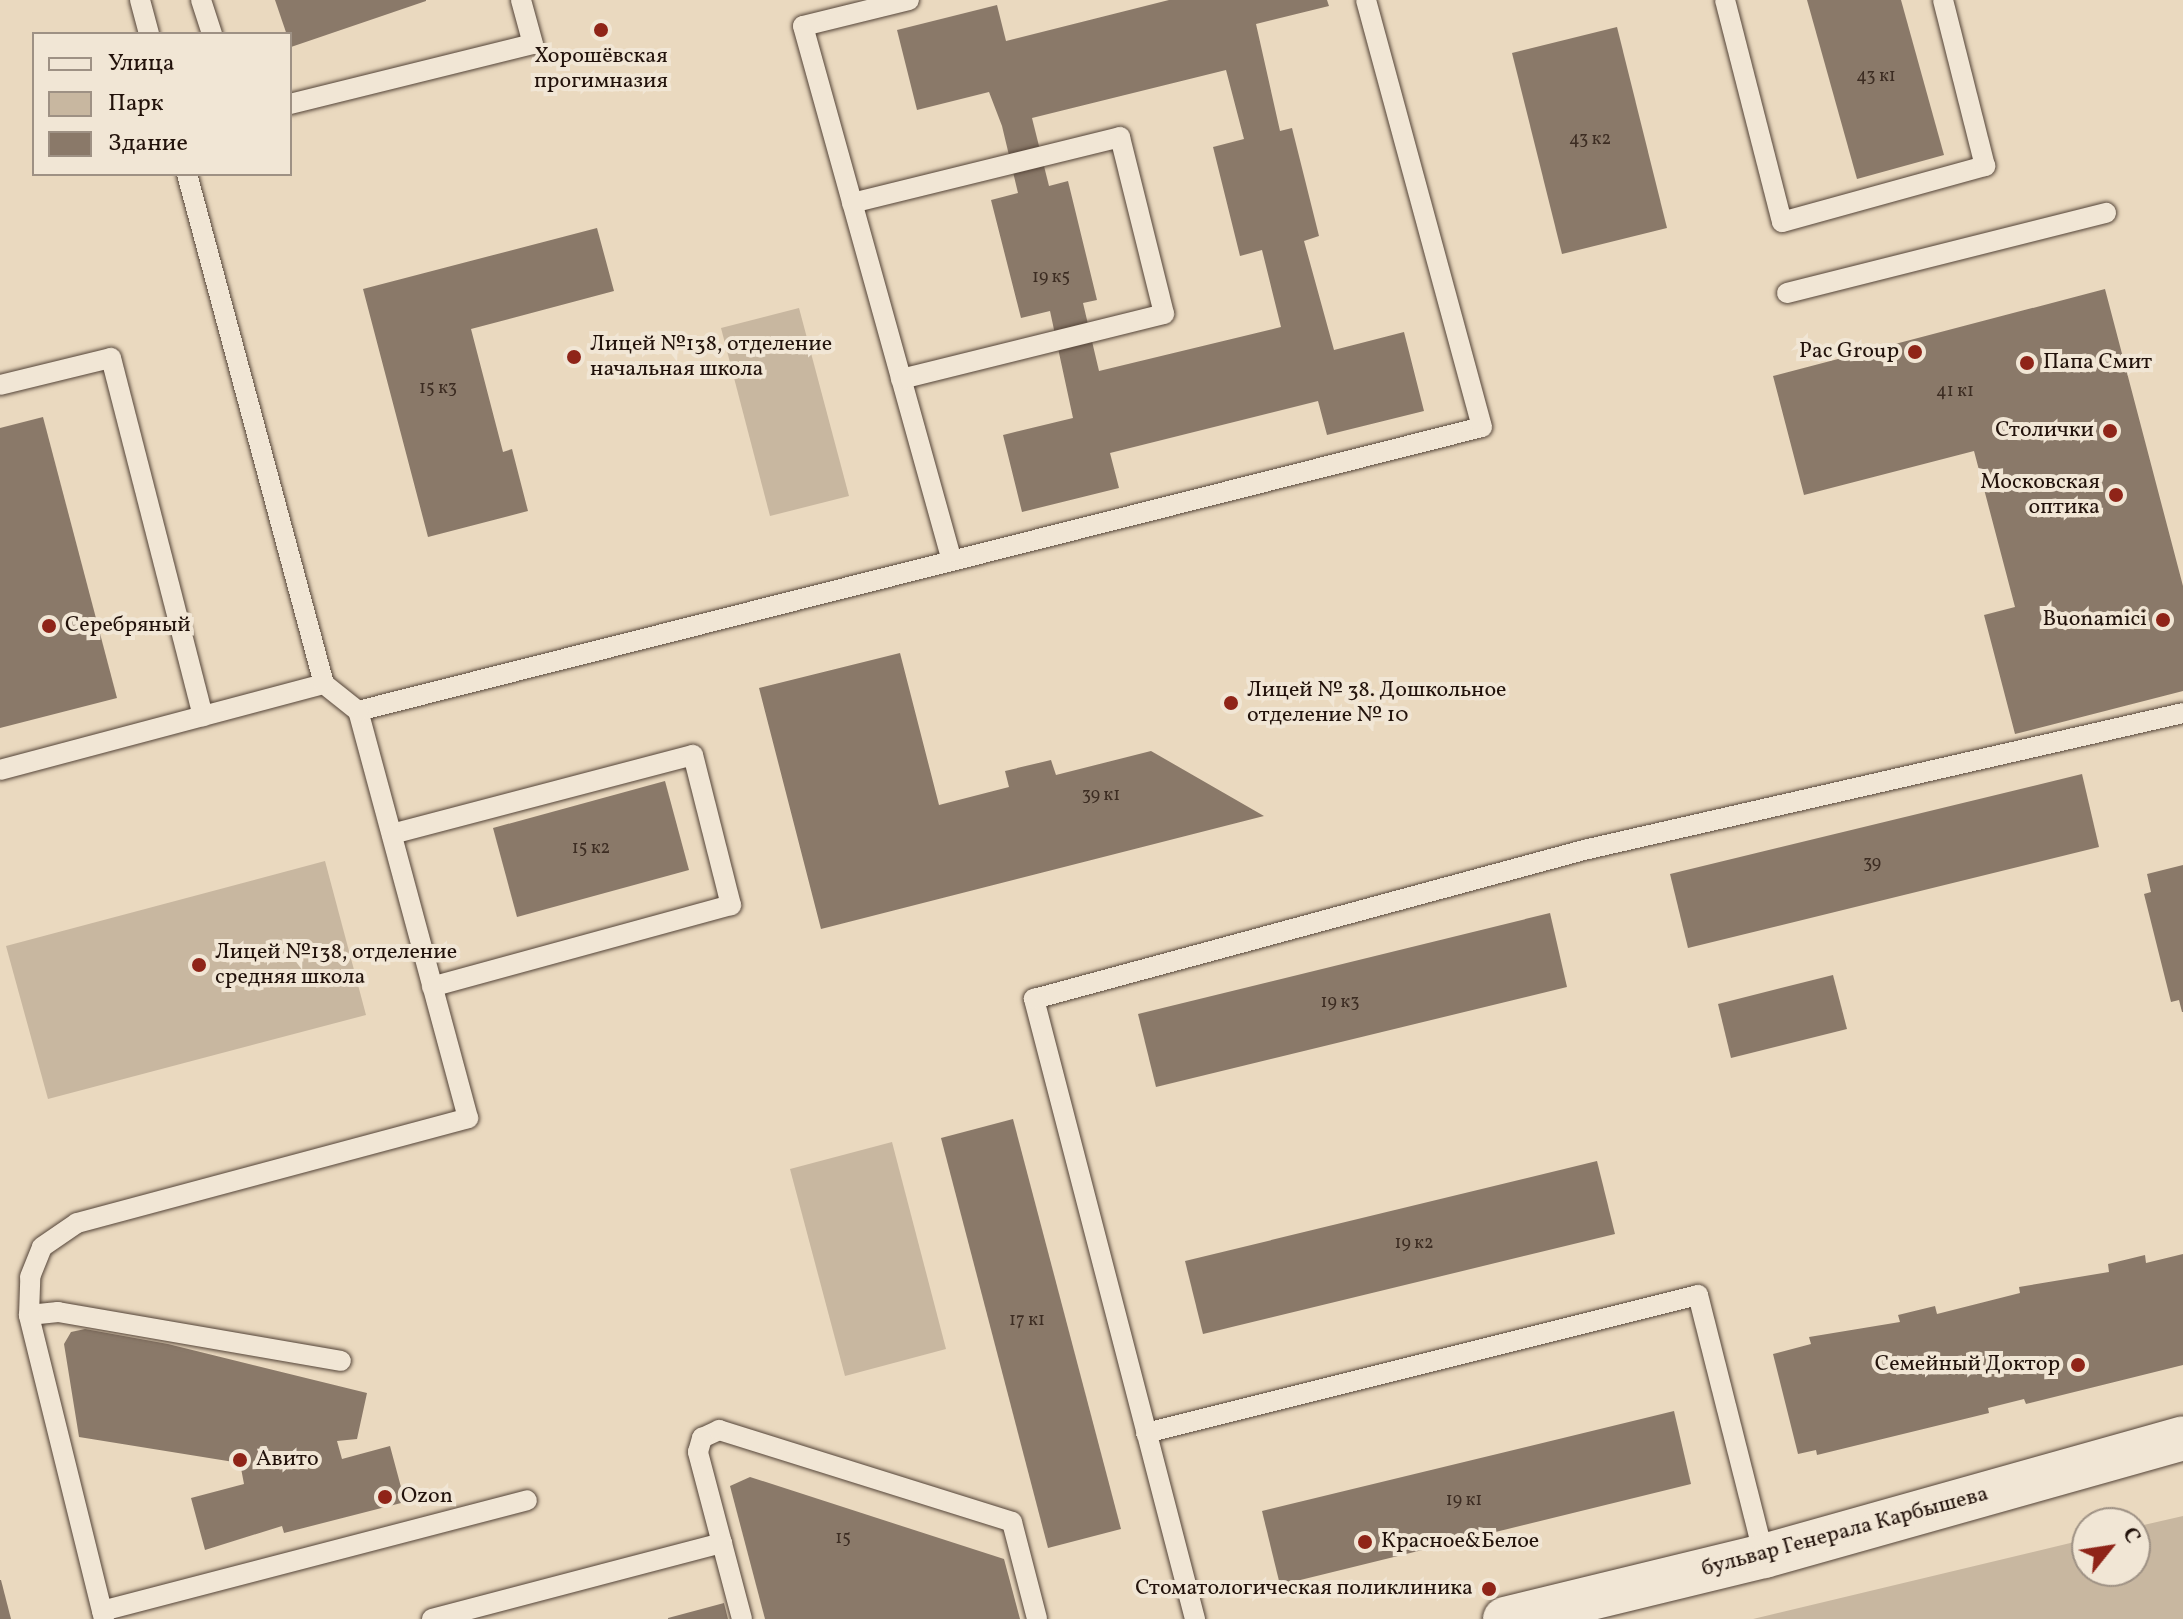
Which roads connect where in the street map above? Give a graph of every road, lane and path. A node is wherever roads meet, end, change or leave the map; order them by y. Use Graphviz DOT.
graph roads {
  1 [pos="140,0"];
  2 [pos="201,0"];
  3 [pos="521,0"];
  4 [pos="909,0"];
  5 [pos="1366,0"];
  6 [pos="1725,0"];
  7 [pos="1943,0"];
  8 [pos="148,32"];
  9 [pos="211,32"];
  10 [pos="292,104"];
  11 [pos="188,176"];
  12 [pos="852,203"];
  13 [pos="2106,213"];
  14 [pos="1787,293"];
  15 [pos="901,379"];
  16 [pos="0,385"];
  17 [pos="952,561"];
  18 [pos="324,684"];
  19 [pos="358,711"];
  20 [pos="2183,713"];
  21 [pos="203,716"];
  22 [pos="0,770"];
  23 [pos="392,834"];
  24 [pos="432,987"];
  25 [pos="29,1315"];
  26 [pos="341,1361"];
  27 [pos="1146,1433"];
  28 [pos="2183,1438"];
  29 [pos="527,1500"];
  30 [pos="722,1543"];
  31 [pos="1764,1556"];
  32 [pos="103,1615"];
  33 [pos="432,1619"];
  34 [pos="742,1619"];
  35 [pos="1037,1619"];
  36 [pos="1195,1619"];
  37 [pos="1505,1619"];
  1 -- 8 [label="lane"];
  2 -- 9 [label="lane"];
  3 -- 10 [label="lane"];
  4 -- 12 [label="lane"];
  5 -- 17 [label="lane"];
  6 -- 7 [label="lane"];
  11 -- 18 [label="lane"];
  12 -- 15 [label="lane"];
  12 -- 15 [label="lane"];
  13 -- 14 [label="lane"];
  15 -- 17 [label="lane"];
  16 -- 21 [label="lane"];
  17 -- 19 [label="lane"];
  18 -- 19 [label="lane"];
  18 -- 21 [label="lane"];
  19 -- 23 [label="lane"];
  20 -- 27 [label="lane"];
  21 -- 22 [label="lane"];
  23 -- 24 [label="lane"];
  23 -- 24 [label="lane"];
  24 -- 25 [label="lane"];
  25 -- 26 [label="lane"];
  25 -- 32 [label="lane"];
  27 -- 31 [label="lane"];
  27 -- 36 [label="lane"];
  28 -- 31 [label="street, бульвар Генерала Карбышева"];
  29 -- 32 [label="lane"];
  30 -- 33 [label="lane"];
  30 -- 34 [label="lane"];
  30 -- 35 [label="lane"];
  31 -- 37 [label="street, бульвар Генерала Карбышева"];
}
